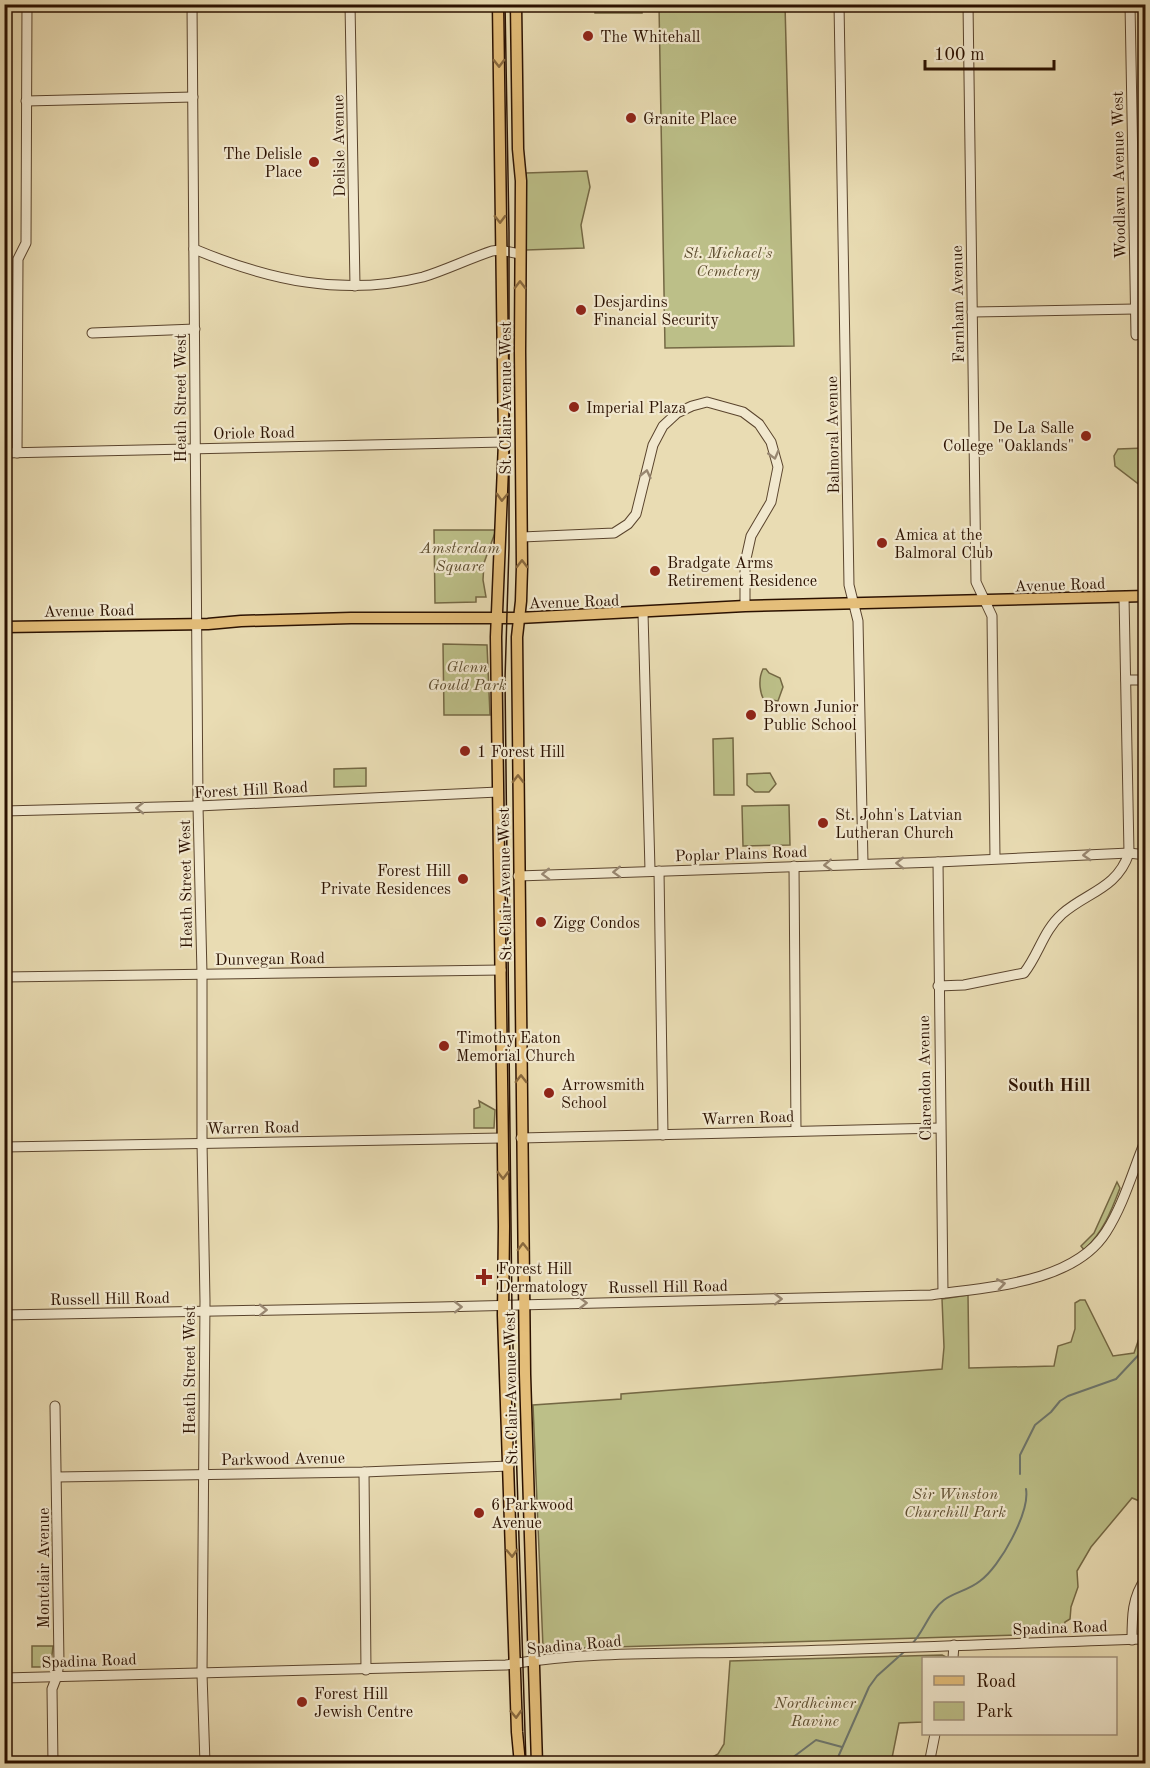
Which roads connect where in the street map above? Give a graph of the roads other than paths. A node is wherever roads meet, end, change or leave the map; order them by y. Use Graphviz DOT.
graph roads {
  1 [pos="27,4"];
  2 [pos="192,4"];
  3 [pos="350,4"];
  4 [pos="498,4"];
  5 [pos="516,4"];
  6 [pos="839,4"];
  7 [pos="968,4"];
  8 [pos="1130,4"];
  9 [pos="193,97"];
  10 [pos="26,101"];
  11 [pos="194,249"];
  12 [pos="500,250"];
  13 [pos="520,254"];
  14 [pos="355,286"];
  15 [pos="1135,309"];
  16 [pos="972,312"];
  17 [pos="195,329"];
  18 [pos="92,333"];
  19 [pos="1136,335"];
  20 [pos="504,442"];
  21 [pos="195,449"];
  22 [pos="4,453"];
  23 [pos="17,453"];
  24 [pos="522,537"];
  25 [pos="1146,596"];
  26 [pos="1124,597"];
  27 [pos="985,601"];
  28 [pos="853,604"];
  29 [pos="745,606"];
  30 [pos="643,613"];
  31 [pos="519,618"];
  32 [pos="497,619"];
  33 [pos="197,624"];
  34 [pos="4,627"];
  35 [pos="1126,680"];
  36 [pos="1146,680"];
  37 [pos="498,792"];
  38 [pos="198,806"];
  39 [pos="4,811"];
  40 [pos="1129,853"];
  41 [pos="1146,855"];
  42 [pos="995,858"];
  43 [pos="938,862"];
  44 [pos="862,863"];
  45 [pos="794,867"];
  46 [pos="654,871"];
  47 [pos="518,876"];
  48 [pos="501,970"];
  49 [pos="202,974"];
  50 [pos="4,978"];
  51 [pos="938,986"];
  52 [pos="500,1032"];
  53 [pos="521,1032"];
  54 [pos="940,1128"];
  55 [pos="796,1131"];
  56 [pos="663,1135"];
  57 [pos="502,1138"];
  58 [pos="521,1138"];
  59 [pos="1146,1139"];
  60 [pos="202,1143"];
  61 [pos="4,1147"];
  62 [pos="943,1293"];
  63 [pos="524,1305"];
  64 [pos="503,1306"];
  65 [pos="204,1312"];
  66 [pos="4,1315"];
  67 [pos="55,1406"];
  68 [pos="510,1466"];
  69 [pos="364,1472"];
  70 [pos="204,1474"];
  71 [pos="57,1477"];
  72 [pos="1146,1578"];
  73 [pos="1146,1639"];
  74 [pos="1132,1640"];
  75 [pos="954,1645"];
  76 [pos="953,1657"];
  77 [pos="534,1660"];
  78 [pos="515,1664"];
  79 [pos="366,1670"];
  80 [pos="202,1674"];
  81 [pos="57,1676"];
  82 [pos="4,1678"];
  83 [pos="935,1735"];
  84 [pos="53,1764"];
  85 [pos="205,1764"];
  86 [pos="520,1764"];
  87 [pos="537,1764"];
  88 [pos="929,1764"];
  1 -- 10 [label="street"];
  2 -- 9 [label="street, Heath Street West"];
  3 -- 14 [label="street, Delisle Avenue"];
  4 -- 12 [label="main road, St. Clair Avenue West, one-way"];
  5 -- 13 [label="main road, St. Clair Avenue West"];
  6 -- 28 [label="street, Balmoral Avenue"];
  7 -- 16 [label="street, Farnham Avenue"];
  8 -- 15 [label="street, Woodlawn Avenue West"];
  9 -- 10 [label="street"];
  9 -- 11 [label="street, Heath Street West"];
  10 -- 23 [label="street"];
  11 -- 14 [label="street"];
  11 -- 17 [label="street, Heath Street West"];
  12 -- 13 [label="street"];
  12 -- 14 [label="street"];
  12 -- 20 [label="main road, St. Clair Avenue West"];
  24 -- 13 [label="main road, St. Clair Avenue West, one-way"];
  15 -- 16 [label="street"];
  15 -- 19 [label="street, Woodlawn Avenue West"];
  16 -- 27 [label="street, Farnham Avenue"];
  17 -- 18 [label="street"];
  17 -- 21 [label="street, Heath Street West"];
  20 -- 21 [label="street, Oriole Road"];
  20 -- 32 [label="main road, St. Clair Avenue West, one-way"];
  21 -- 23 [label="street, Oriole Road"];
  21 -- 33 [label="street, Heath Street West"];
  22 -- 23 [label="street, Oriole Road"];
  24 -- 29 [label="street, one-way"];
  31 -- 24 [label="main road, St. Clair Avenue West, one-way"];
  25 -- 26 [label="main road, Avenue Road"];
  26 -- 27 [label="main road, Avenue Road"];
  26 -- 35 [label="street"];
  27 -- 28 [label="main road, Avenue Road"];
  27 -- 42 [label="street"];
  28 -- 29 [label="main road, Avenue Road"];
  28 -- 44 [label="street, Balmoral Avenue"];
  29 -- 30 [label="main road, Avenue Road"];
  30 -- 31 [label="main road, Avenue Road"];
  30 -- 46 [label="street"];
  31 -- 32 [label="main road, Avenue Road"];
  47 -- 31 [label="main road, St. Clair Avenue West, one-way"];
  32 -- 33 [label="main road, Avenue Road"];
  32 -- 37 [label="main road, St. Clair Avenue West"];
  33 -- 34 [label="main road, Avenue Road"];
  33 -- 38 [label="street, Heath Street West"];
  35 -- 36 [label="street"];
  35 -- 40 [label="street"];
  37 -- 38 [label="street, Forest Hill Road"];
  37 -- 48 [label="main road, St. Clair Avenue West"];
  38 -- 39 [label="street, Forest Hill Road, one-way"];
  38 -- 49 [label="street, Heath Street West"];
  40 -- 41 [label="street, Poplar Plains Road"];
  40 -- 42 [label="street, Poplar Plains Road, one-way"];
  40 -- 51 [label="street"];
  42 -- 43 [label="street, Poplar Plains Road"];
  43 -- 44 [label="street, Poplar Plains Road, one-way"];
  43 -- 51 [label="street, Clarendon Avenue"];
  44 -- 45 [label="street, Poplar Plains Road, one-way"];
  45 -- 46 [label="street, Poplar Plains Road"];
  45 -- 55 [label="street"];
  46 -- 47 [label="street, Poplar Plains Road, one-way"];
  46 -- 56 [label="street"];
  47 -- 53 [label="main road, St. Clair Avenue West"];
  48 -- 49 [label="street, Dunvegan Road"];
  48 -- 52 [label="main road, St. Clair Avenue West"];
  49 -- 50 [label="street, Dunvegan Road"];
  49 -- 60 [label="street, Heath Street West"];
  51 -- 54 [label="street, Clarendon Avenue"];
  52 -- 53 [label="main road"];
  52 -- 57 [label="main road, St. Clair Avenue West"];
  58 -- 53 [label="main road, St. Clair Avenue West, one-way"];
  54 -- 55 [label="street, Warren Road"];
  54 -- 62 [label="street, Clarendon Avenue"];
  55 -- 56 [label="street, Warren Road"];
  56 -- 58 [label="street, Warren Road"];
  57 -- 60 [label="street, Warren Road"];
  57 -- 64 [label="main road, St. Clair Avenue West, one-way"];
  63 -- 58 [label="main road, St. Clair Avenue West, one-way"];
  62 -- 59 [label="street, Russell Hill Road, one-way"];
  60 -- 61 [label="street, Warren Road"];
  60 -- 65 [label="street, Heath Street West"];
  63 -- 62 [label="street, Russell Hill Road, one-way"];
  63 -- 64 [label="street, Russell Hill Road"];
  63 -- 77 [label="main road, St. Clair Avenue West"];
  65 -- 64 [label="street, Russell Hill Road, one-way"];
  64 -- 68 [label="main road, St. Clair Avenue West"];
  65 -- 66 [label="street, Russell Hill Road"];
  65 -- 70 [label="street, Heath Street West"];
  67 -- 71 [label="street, Montclair Avenue"];
  68 -- 69 [label="street, Parkwood Avenue"];
  68 -- 78 [label="main road, St. Clair Avenue West, one-way"];
  69 -- 70 [label="street, Parkwood Avenue"];
  69 -- 79 [label="street"];
  70 -- 71 [label="street, Parkwood Avenue"];
  70 -- 80 [label="street, Heath Street West"];
  71 -- 81 [label="street, Montclair Avenue"];
  72 -- 74 [label="street"];
  73 -- 74 [label="street, Spadina Road"];
  74 -- 75 [label="street, Spadina Road"];
  75 -- 76 [label="street"];
  75 -- 77 [label="street, Spadina Road"];
  77 -- 78 [label="street, Spadina Road"];
  77 -- 87 [label="main road, St. Clair Avenue West"];
  78 -- 79 [label="street, Spadina Road"];
  78 -- 86 [label="main road, St. Clair Avenue West, one-way"];
  79 -- 80 [label="street, Spadina Road"];
  80 -- 81 [label="street, Spadina Road"];
  80 -- 85 [label="street, Heath Street West"];
  81 -- 82 [label="street, Spadina Road"];
  81 -- 84 [label="street, Montclair Avenue"];
  83 -- 88 [label="street"];
}
